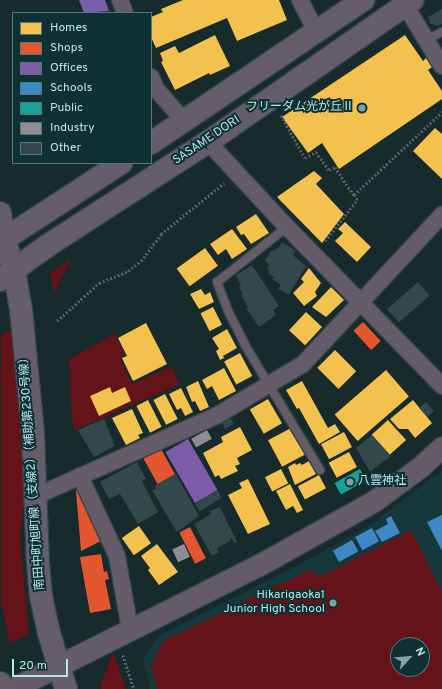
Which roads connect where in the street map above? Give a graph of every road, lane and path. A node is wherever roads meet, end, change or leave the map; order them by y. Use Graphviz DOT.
graph roads {
  1 [pos="120,0"];
  2 [pos="300,0"];
  3 [pos="363,0"];
  4 [pos="408,3"];
  5 [pos="125,12"];
  6 [pos="316,32"];
  7 [pos="442,32"];
  8 [pos="426,40"];
  9 [pos="442,66"];
  10 [pos="152,79"];
  11 [pos="279,111"];
  12 [pos="442,112"];
  13 [pos="184,120"];
  14 [pos="152,142"];
  15 [pos="208,142"];
  16 [pos="120,164"];
  17 [pos="237,173"];
  18 [pos="354,195"];
  19 [pos="0,213"];
  20 [pos="442,214"];
  21 [pos="287,227"];
  22 [pos="1,243"];
  23 [pos="314,255"];
  24 [pos="7,275"];
  25 [pos="361,302"];
  26 [pos="57,321"];
  27 [pos="270,384"];
  28 [pos="442,386"];
  29 [pos="442,447"];
  30 [pos="320,470"];
  31 [pos="80,476"];
  32 [pos="36,496"];
  33 [pos="130,630"];
  34 [pos="120,648"];
  35 [pos="59,666"];
  36 [pos="0,683"];
  37 [pos="1,689"];
  38 [pos="12,689"];
  39 [pos="66,689"];
  40 [pos="134,689"];
  1 -- 5 [label="street"];
  2 -- 6 [label="street"];
  3 -- 6 [label="main road"];
  4 -- 8 [label="street"];
  4 -- 15 [label="main road, SASAME DORI"];
  6 -- 13 [label="main road"];
  7 -- 8 [label="lane"];
  8 -- 9 [label="street"];
  10 -- 13 [label="street"];
  11 -- 18 [label="path"];
  12 -- 18 [label="path"];
  13 -- 14 [label="main road"];
  15 -- 17 [label="street"];
  15 -- 24 [label="main road, SASAME DORI"];
  16 -- 22 [label="main road"];
  17 -- 21 [label="street"];
  17 -- 26 [label="path"];
  18 -- 23 [label="path"];
  19 -- 22 [label="main road, 南田中町旭町線（支線2）（補助第230号線）"];
  20 -- 25 [label="street"];
  21 -- 23 [label="street"];
  21 -- 27 [label="lane"];
  22 -- 24 [label="main road, 南田中町旭町線（支線2）（補助第230号線）"];
  23 -- 25 [label="street"];
  24 -- 32 [label="main road, 南田中町旭町線（支線2）（補助第230号線）"];
  25 -- 27 [label="street"];
  25 -- 28 [label="street"];
  27 -- 30 [label="lane"];
  27 -- 31 [label="street"];
  29 -- 33 [label="street"];
  31 -- 32 [label="street"];
  31 -- 33 [label="street"];
  32 -- 35 [label="main road, 南田中町旭町線（支線2）（補助第230号線）"];
  33 -- 35 [label="street"];
  34 -- 40 [label="path"];
  35 -- 38 [label="street"];
  35 -- 39 [label="main road, 南田中町旭町線（支線2）（補助第230号線）"];
  36 -- 37 [label="main road"];
}
